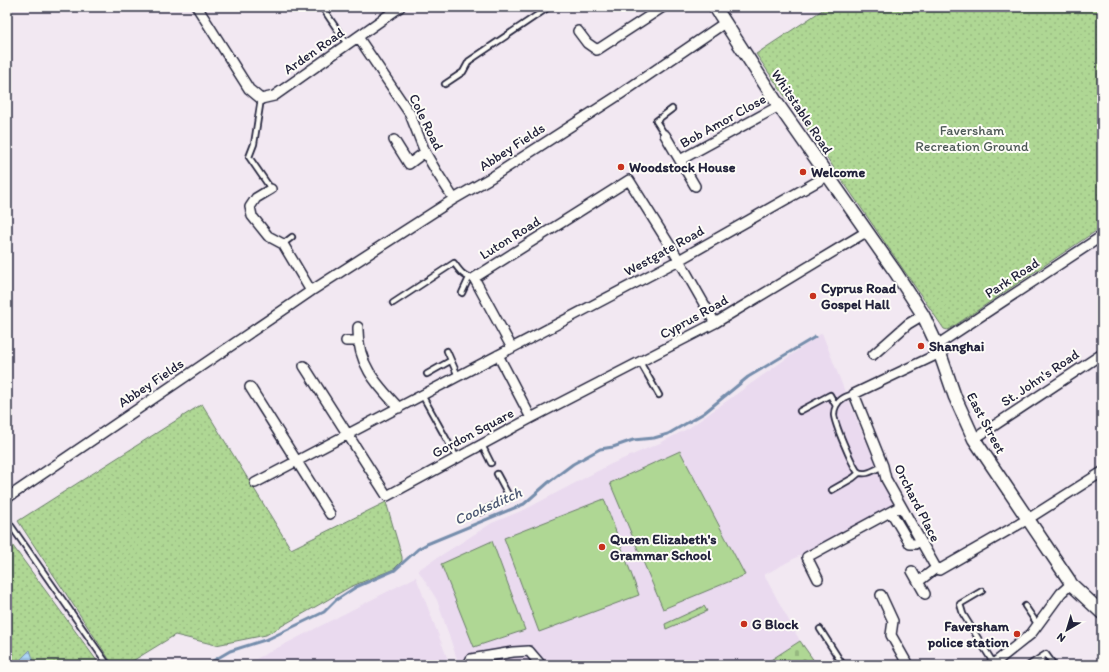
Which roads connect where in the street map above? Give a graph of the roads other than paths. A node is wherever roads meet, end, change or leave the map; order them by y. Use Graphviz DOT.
graph roads {
  1 [pos="197,7"];
  2 [pos="322,7"];
  3 [pos="400,7"];
  4 [pos="549,7"];
  5 [pos="663,7"];
  6 [pos="715,7"];
  7 [pos="726,22"];
  8 [pos="578,30"];
  9 [pos="358,37"];
  10 [pos="347,44"];
  11 [pos="445,84"];
  12 [pos="261,99"];
  13 [pos="779,106"];
  14 [pos="672,109"];
  15 [pos="665,135"];
  16 [pos="394,140"];
  17 [pos="425,152"];
  18 [pos="680,160"];
  19 [pos="827,176"];
  20 [pos="695,186"];
  21 [pos="270,189"];
  22 [pos="454,199"];
  23 [pos="866,232"];
  24 [pos="1102,236"];
  25 [pos="292,237"];
  26 [pos="283,244"];
  27 [pos="679,260"];
  28 [pos="472,278"];
  29 [pos="311,291"];
  30 [pos="462,293"];
  31 [pos="393,303"];
  32 [pos="923,315"];
  33 [pos="715,323"];
  34 [pos="358,327"];
  35 [pos="358,340"];
  36 [pos="346,341"];
  37 [pos="512,348"];
  38 [pos="938,349"];
  39 [pos="447,351"];
  40 [pos="1102,354"];
  41 [pos="498,355"];
  42 [pos="873,356"];
  43 [pos="450,360"];
  44 [pos="639,362"];
  45 [pos="304,366"];
  46 [pos="427,374"];
  47 [pos="458,376"];
  48 [pos="250,387"];
  49 [pos="854,394"];
  50 [pos="422,395"];
  51 [pos="659,395"];
  52 [pos="836,406"];
  53 [pos="399,408"];
  54 [pos="800,411"];
  55 [pos="532,418"];
  56 [pos="348,434"];
  57 [pos="974,439"];
  58 [pos="482,445"];
  59 [pos="457,458"];
  60 [pos="296,461"];
  61 [pos="491,463"];
  62 [pos="882,466"];
  63 [pos="1102,472"];
  64 [pos="859,473"];
  65 [pos="497,474"];
  66 [pos="255,482"];
  67 [pos="832,490"];
  68 [pos="517,494"];
  69 [pos="7,498"];
  70 [pos="510,498"];
  71 [pos="901,506"];
  72 [pos="481,512"];
  73 [pos="891,512"];
  74 [pos="330,514"];
  75 [pos="1028,519"];
  76 [pos="7,520"];
  77 [pos="920,541"];
  78 [pos="936,568"];
  79 [pos="912,571"];
  80 [pos="818,579"];
  81 [pos="918,582"];
  82 [pos="1071,584"];
  83 [pos="982,591"];
  84 [pos="881,594"];
  85 [pos="925,594"];
  86 [pos="1025,606"];
  87 [pos="1102,613"];
  88 [pos="1038,625"];
  89 [pos="820,629"];
  90 [pos="1040,658"];
  91 [pos="1037,663"];
  92 [pos="993,664"];
  93 [pos="108,665"];
  94 [pos="468,665"];
  95 [pos="541,665"];
  96 [pos="843,665"];
  97 [pos="908,665"];
  98 [pos="1029,665"];
  99 [pos="1045,665"];
  100 [pos="1054,665"];
  1 -- 12 [label="street"];
  2 -- 10 [label="lane"];
  3 -- 9 [label="street, Arden Road"];
  4 -- 11 [label="lane"];
  5 -- 8 [label="street"];
  6 -- 7 [label="main road, Whitstable Road"];
  7 -- 13 [label="main road, Whitstable Road"];
  7 -- 22 [label="street, Abbey Fields"];
  9 -- 10 [label="street, Arden Road"];
  9 -- 17 [label="street, Cole Road"];
  10 -- 12 [label="street, Arden Road"];
  12 -- 21 [label="lane"];
  13 -- 18 [label="street, Bob Amor Close"];
  13 -- 19 [label="main road, Whitstable Road"];
  14 -- 15 [label="lane"];
  15 -- 18 [label="street, Bob Amor Close"];
  16 -- 17 [label="street"];
  17 -- 22 [label="street, Cole Road"];
  18 -- 20 [label="street, Bob Amor Close"];
  19 -- 23 [label="main road, Whitstable Road"];
  19 -- 27 [label="street, Westgate Road"];
  21 -- 26 [label="street"];
  22 -- 29 [label="street, Abbey Fields"];
  23 -- 32 [label="main road, East Street"];
  23 -- 33 [label="street, Cyprus Road"];
  24 -- 38 [label="street, Park Road"];
  25 -- 26 [label="lane"];
  26 -- 29 [label="street"];
  27 -- 28 [label="street, Luton Road"];
  27 -- 33 [label="street"];
  27 -- 37 [label="street, Westgate Road"];
  28 -- 30 [label="lane"];
  28 -- 31 [label="lane"];
  28 -- 37 [label="street, Luton Road"];
  29 -- 69 [label="street, Abbey Fields"];
  32 -- 38 [label="main road, East Street"];
  32 -- 42 [label="street"];
  33 -- 44 [label="street, Cyprus Road"];
  34 -- 35 [label="street"];
  35 -- 36 [label="street"];
  35 -- 53 [label="street"];
  37 -- 41 [label="street"];
  38 -- 49 [label="street"];
  38 -- 57 [label="main road, East Street"];
  39 -- 43 [label="lane"];
  40 -- 57 [label="street, St. John's Road"];
  41 -- 47 [label="street"];
  41 -- 55 [label="street, Gordon Square"];
  43 -- 46 [label="lane"];
  43 -- 47 [label="lane"];
  44 -- 51 [label="lane"];
  44 -- 55 [label="street, Cyprus Road"];
  45 -- 56 [label="street"];
  47 -- 50 [label="street"];
  48 -- 60 [label="street"];
  49 -- 52 [label="lane"];
  49 -- 62 [label="street, Orchard Place"];
  50 -- 53 [label="street"];
  50 -- 59 [label="lane"];
  52 -- 54 [label="lane"];
  52 -- 64 [label="lane"];
  53 -- 56 [label="street"];
  55 -- 58 [label="street, Gordon Square"];
  56 -- 59 [label="street, Gordon Square"];
  56 -- 60 [label="street"];
  57 -- 75 [label="main road, East Street"];
  58 -- 59 [label="street, Gordon Square"];
  58 -- 61 [label="lane"];
  60 -- 66 [label="street"];
  60 -- 74 [label="street"];
  62 -- 64 [label="lane"];
  62 -- 71 [label="street, Orchard Place"];
  63 -- 75 [label="street"];
  64 -- 67 [label="lane"];
  65 -- 70 [label="lane"];
  68 -- 70 [label="lane"];
  70 -- 72 [label="lane"];
  71 -- 73 [label="street"];
  71 -- 77 [label="street, Orchard Place"];
  73 -- 77 [label="street"];
  73 -- 80 [label="street"];
  75 -- 78 [label="street"];
  75 -- 82 [label="main road, East Street"];
  76 -- 93 [label="lane"];
  77 -- 78 [label="street, Orchard Place"];
  78 -- 81 [label="street"];
  79 -- 81 [label="street"];
  81 -- 85 [label="street"];
  82 -- 87 [label="main road, East Street"];
  82 -- 88 [label="street"];
  83 -- 92 [label="lane"];
  84 -- 97 [label="street"];
  86 -- 88 [label="lane"];
  88 -- 92 [label="street"];
  89 -- 96 [label="lane"];
  90 -- 91 [label="lane"];
  90 -- 99 [label="lane"];
  90 -- 100 [label="lane"];
  91 -- 98 [label="lane"];
  94 -- 95 [label="street"];
}
